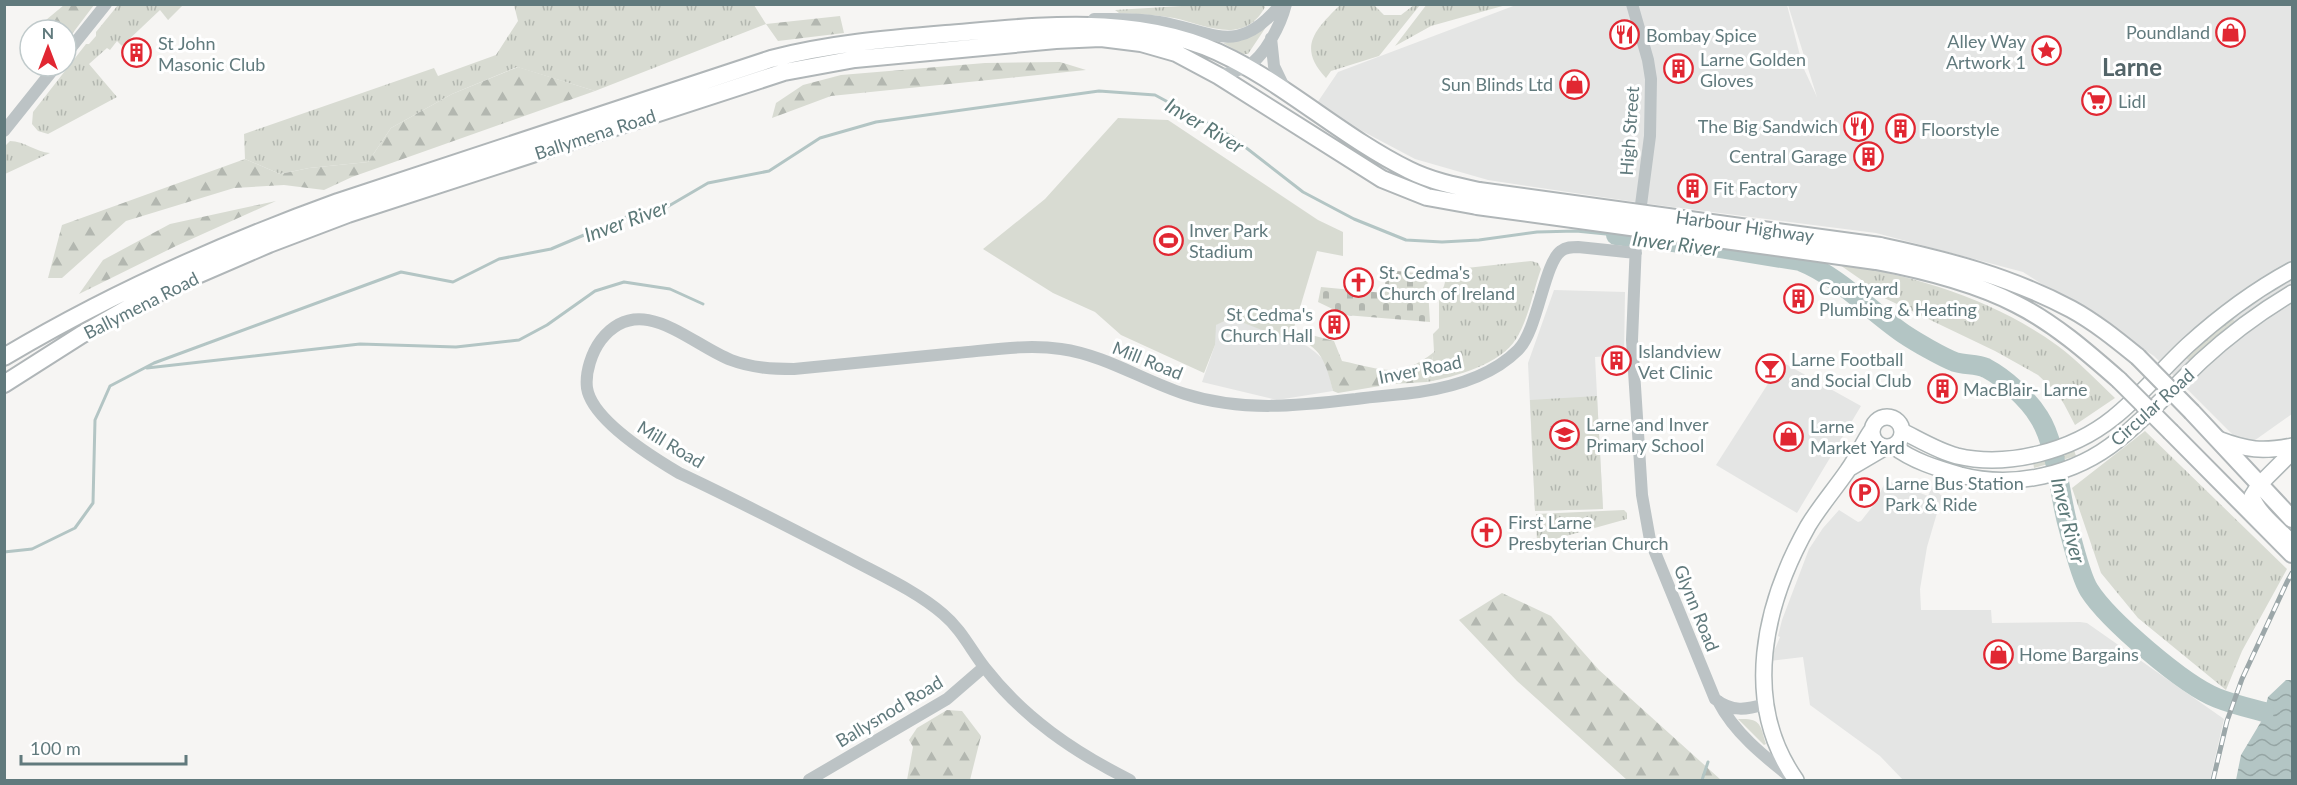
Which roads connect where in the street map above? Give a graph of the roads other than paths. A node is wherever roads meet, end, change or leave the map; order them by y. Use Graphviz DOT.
graph roads {
  1 [pos="106,4"];
  2 [pos="1283,4"];
  3 [pos="1632,4"];
  4 [pos="1030,27"];
  5 [pos="1271,38"];
  6 [pos="78,39"];
  7 [pos="1246,66"];
  8 [pos="1219,76"];
  9 [pos="46,78"];
  10 [pos="1286,92"];
  11 [pos="4,131"];
  12 [pos="1478,199"];
  13 [pos="1636,253"];
  14 [pos="1878,253"];
  15 [pos="2292,270"];
  16 [pos="2292,293"];
  17 [pos="4,357"];
  18 [pos="4,384"];
  19 [pos="1245,406"];
  20 [pos="1871,431"];
  21 [pos="1902,431"];
  22 [pos="2218,439"];
  23 [pos="2292,446"];
  24 [pos="1889,447"];
  25 [pos="2292,452"];
  26 [pos="1850,468"];
  27 [pos="2259,485"];
  28 [pos="2292,519"];
  29 [pos="2292,543"];
  30 [pos="2292,554"];
  31 [pos="984,667"];
  32 [pos="1718,701"];
  33 [pos="1765,704"];
  34 [pos="809,780"];
  35 [pos="1130,780"];
  36 [pos="1795,780"];
  1 -- 6 [label="street"];
  2 -- 4 [label="street"];
  2 -- 5 [label="street"];
  3 -- 13 [label="street, High Street, bridge"];
  4 -- 7 [label="highway, Ballymena Road"];
  4 -- 17 [label="highway, Ballymena Road"];
  5 -- 7 [label="street"];
  5 -- 10 [label="street"];
  7 -- 8 [label="street"];
  7 -- 10 [label="highway"];
  8 -- 12 [label="highway"];
  8 -- 18 [label="highway, Ballymena Road"];
  9 -- 11 [label="street"];
  10 -- 12 [label="highway"];
  12 -- 14 [label="highway, bridge"];
  13 -- 19 [label="street, Inver Road"];
  13 -- 32 [label="street, Glynn Road"];
  14 -- 22 [label="highway, bridge"];
  14 -- 30 [label="highway, bridge"];
  15 -- 21 [label="main road, Circular Road"];
  16 -- 24 [label="main road, Circular Road"];
  19 -- 31 [label="street, Mill Road"];
  20 -- 21 [label="main road"];
  20 -- 24 [label="main road"];
  20 -- 26 [label="main road"];
  21 -- 24 [label="main road"];
  22 -- 23 [label="main road"];
  22 -- 27 [label="highway"];
  24 -- 26 [label="main road"];
  25 -- 27 [label="main road"];
  26 -- 33 [label="main road"];
  27 -- 28 [label="highway"];
  27 -- 29 [label="main road"];
  31 -- 34 [label="street, Ballysnod Road"];
  31 -- 35 [label="street, Mill Road"];
  32 -- 33 [label="street"];
  32 -- 36 [label="street, Glynn Road"];
  33 -- 36 [label="main road"];
}
